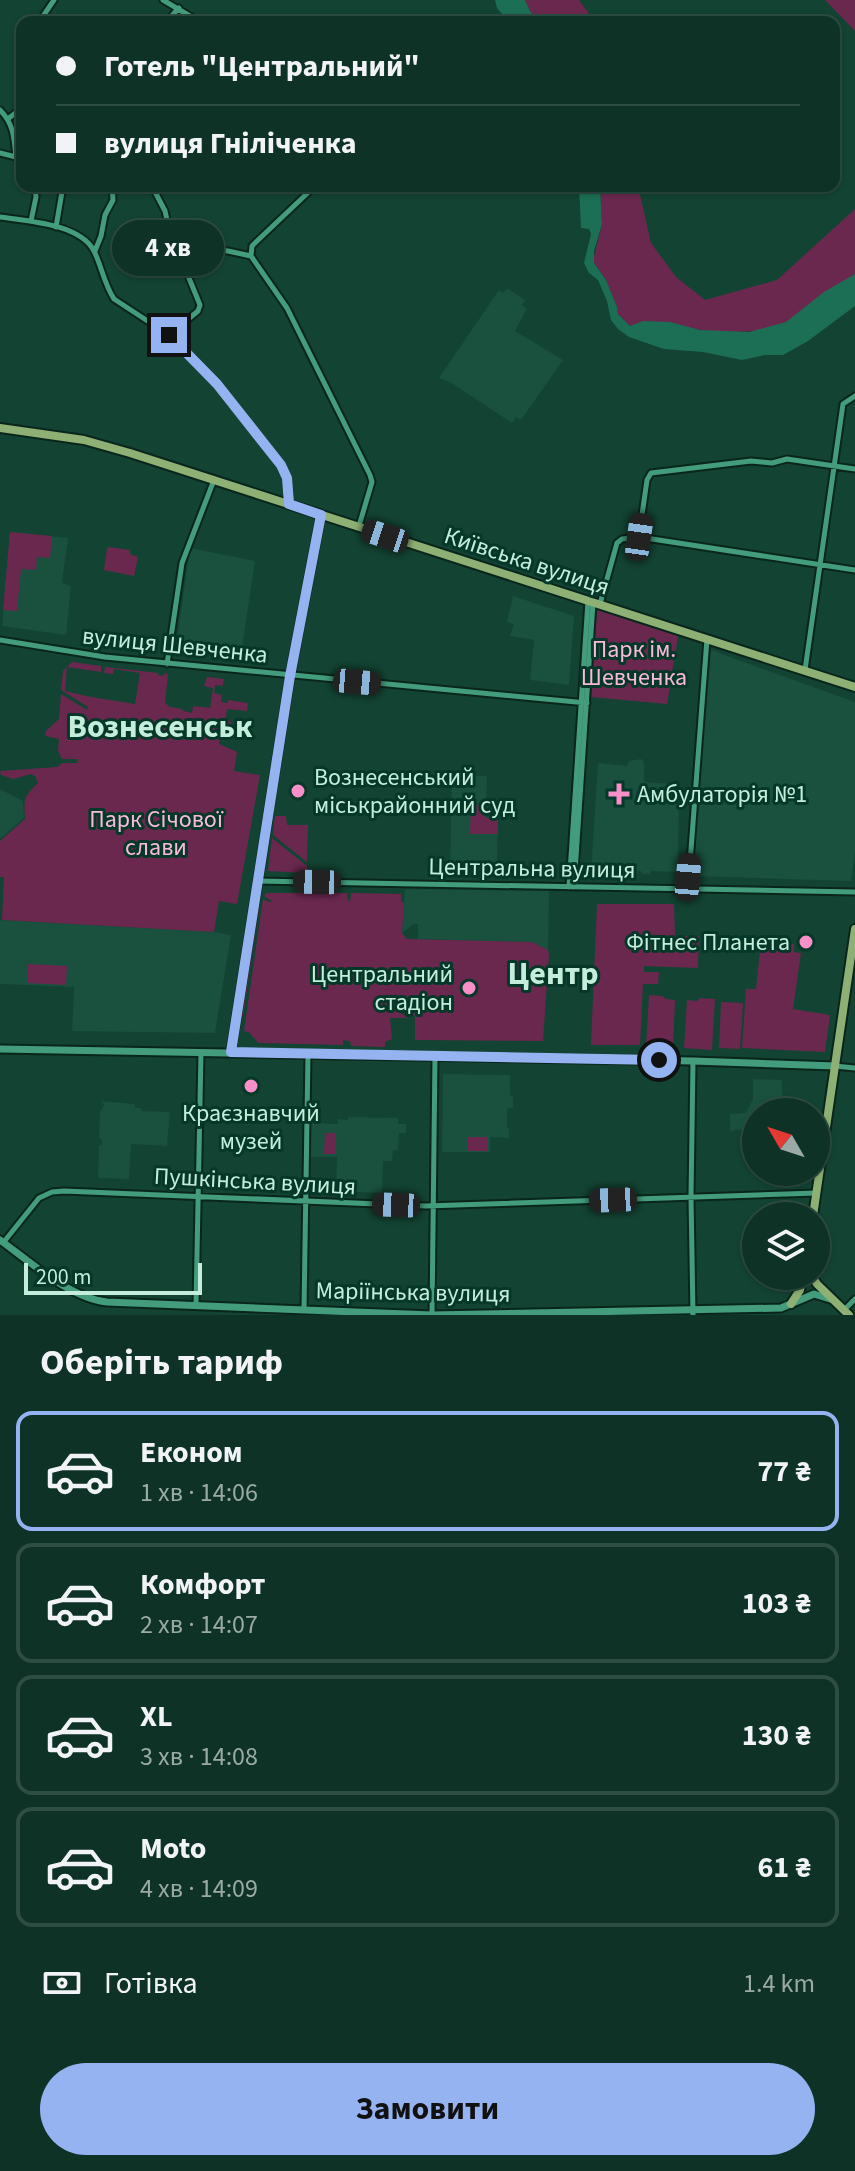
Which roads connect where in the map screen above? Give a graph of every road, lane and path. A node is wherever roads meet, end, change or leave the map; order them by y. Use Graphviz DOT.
graph roads {
  1 [pos="163,0"];
  2 [pos="179,8"];
  3 [pos="172,16"];
  4 [pos="191,16"];
  5 [pos="0,110"];
  6 [pos="16,113"];
  7 [pos="9,118"];
  8 [pos="0,153"];
  9 [pos="16,157"];
  10 [pos="36,192"];
  11 [pos="62,192"];
  12 [pos="112,192"];
  13 [pos="155,192"];
  14 [pos="309,192"];
  15 [pos="0,217"];
  16 [pos="31,221"];
  17 [pos="56,227"];
  18 [pos="184,246"];
  19 [pos="94,252"];
  20 [pos="251,256"];
  21 [pos="169,335"];
  22 [pos="855,396"];
  23 [pos="0,428"];
  24 [pos="835,466"];
  25 [pos="855,469"];
  26 [pos="214,480"];
  27 [pos="289,504"];
  28 [pos="321,515"];
  29 [pos="358,528"];
  30 [pos="639,537"];
  31 [pos="819,566"];
  32 [pos="855,570"];
  33 [pos="594,603"];
  34 [pos="707,639"];
  35 [pos="0,640"];
  36 [pos="167,664"];
  37 [pos="805,671"];
  38 [pos="290,676"];
  39 [pos="855,687"];
  40 [pos="584,703"];
  41 [pos="256,881"];
  42 [pos="572,887"];
  43 [pos="688,889"];
  44 [pos="855,892"];
  45 [pos="855,929"];
  46 [pos="0,1049"];
  47 [pos="201,1052"];
  48 [pos="231,1052"];
  49 [pos="308,1054"];
  50 [pos="435,1056"];
  51 [pos="693,1061"];
  52 [pos="835,1066"];
  53 [pos="855,1068"];
  54 [pos="817,1193"];
  55 [pos="197,1197"];
  56 [pos="691,1197"];
  57 [pos="305,1202"];
  58 [pos="815,1202"];
  59 [pos="433,1205"];
  60 [pos="2,1241"];
  61 [pos="800,1290"];
  62 [pos="825,1290"];
  63 [pos="855,1299"];
  64 [pos="836,1302"];
  65 [pos="791,1304"];
  66 [pos="196,1305"];
  67 [pos="304,1310"];
  68 [pos="780,1311"];
  69 [pos="693,1312"];
  70 [pos="847,1312"];
  71 [pos="432,1315"];
  1 -- 2 [label="street"];
  2 -- 3 [label="street"];
  2 -- 4 [label="street"];
  5 -- 7 [label="street"];
  6 -- 7 [label="street"];
  7 -- 9 [label="street"];
  8 -- 9 [label="street"];
  10 -- 16 [label="street"];
  11 -- 17 [label="street"];
  12 -- 19 [label="street"];
  13 -- 18 [label="street"];
  14 -- 20 [label="street"];
  15 -- 16 [label="street"];
  16 -- 17 [label="street"];
  17 -- 19 [label="street"];
  18 -- 20 [label="street"];
  18 -- 21 [label="street"];
  19 -- 21 [label="street"];
  20 -- 29 [label="street"];
  21 -- 27 [label="street"];
  22 -- 24 [label="street"];
  23 -- 26 [label="main road, Київська вулиця"];
  24 -- 25 [label="street"];
  24 -- 30 [label="street"];
  24 -- 31 [label="street"];
  26 -- 27 [label="main road, Київська вулиця"];
  26 -- 36 [label="street"];
  27 -- 28 [label="main road, Київська вулиця"];
  28 -- 29 [label="main road, Київська вулиця"];
  28 -- 38 [label="main road"];
  29 -- 33 [label="main road, Київська вулиця"];
  30 -- 31 [label="street"];
  30 -- 33 [label="street"];
  31 -- 32 [label="street"];
  31 -- 37 [label="street"];
  33 -- 34 [label="main road, Київська вулиця"];
  33 -- 40 [label="street"];
  34 -- 37 [label="main road, Київська вулиця"];
  34 -- 43 [label="street"];
  35 -- 36 [label="street, вулиця Шевченка"];
  36 -- 38 [label="street, вулиця Шевченка"];
  37 -- 39 [label="main road, Київська вулиця"];
  38 -- 40 [label="street, вулиця Шевченка"];
  38 -- 41 [label="main road"];
  40 -- 42 [label="street"];
  41 -- 42 [label="street, Центральна вулиця"];
  41 -- 48 [label="main road"];
  42 -- 43 [label="street, Центральна вулиця"];
  43 -- 44 [label="street, Центральна вулиця"];
  45 -- 52 [label="main road"];
  46 -- 47 [label="main road"];
  47 -- 48 [label="main road"];
  47 -- 55 [label="street"];
  48 -- 49 [label="main road"];
  49 -- 50 [label="main road"];
  49 -- 57 [label="street"];
  50 -- 51 [label="main road"];
  50 -- 59 [label="street"];
  51 -- 52 [label="main road"];
  51 -- 56 [label="street"];
  52 -- 53 [label="street"];
  52 -- 54 [label="main road"];
  54 -- 56 [label="street, Пушкінська вулиця"];
  54 -- 58 [label="main road"];
  55 -- 57 [label="street, Пушкінська вулиця"];
  55 -- 60 [label="street, Пушкінська вулиця"];
  55 -- 66 [label="street"];
  56 -- 59 [label="street, Пушкінська вулиця"];
  56 -- 69 [label="street"];
  57 -- 59 [label="street, Пушкінська вулиця"];
  57 -- 67 [label="street"];
  59 -- 71 [label="street"];
  60 -- 66 [label="main road, Маріїнська вулиця"];
  61 -- 65 [label="main road"];
  62 -- 64 [label="main road"];
  63 -- 70 [label="street"];
  64 -- 65 [label="main road, Маріїнська вулиця"];
  64 -- 70 [label="main road"];
  65 -- 68 [label="main road, Маріїнська вулиця"];
  66 -- 67 [label="main road, Маріїнська вулиця"];
  67 -- 71 [label="main road, Маріїнська вулиця"];
  68 -- 69 [label="main road, Маріїнська вулиця"];
  69 -- 71 [label="main road, Маріїнська вулиця"];
}
